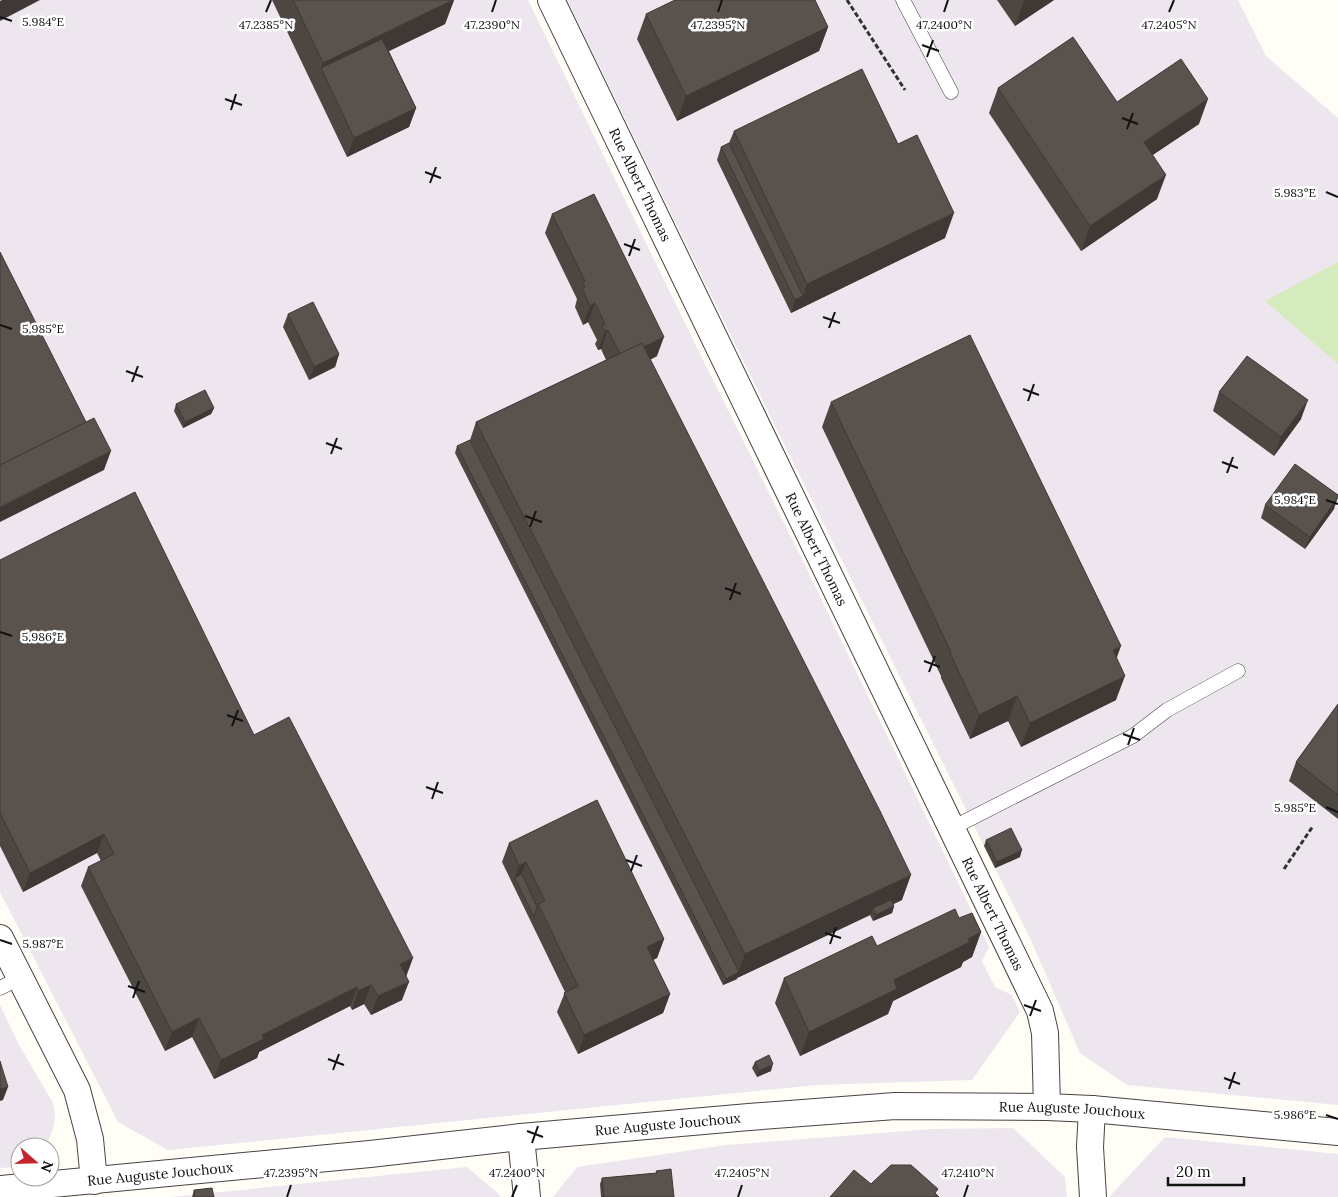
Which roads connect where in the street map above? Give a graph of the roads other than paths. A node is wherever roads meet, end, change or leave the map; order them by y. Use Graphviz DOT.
graph roads {
  1 [pos="551,0"];
  2 [pos="903,0"];
  3 [pos="951,92"];
  4 [pos="1238,671"];
  5 [pos="952,828"];
  6 [pos="0,938"];
  7 [pos="10,983"];
  8 [pos="1047,1107"];
  9 [pos="1092,1109"];
  10 [pos="1338,1132"];
  11 [pos="522,1137"];
  12 [pos="94,1181"];
  13 [pos="0,1189"];
  14 [pos="527,1197"];
  15 [pos="1092,1197"];
  1 -- 5 [label="street, Rue Albert Thomas"];
  2 -- 3 [label="lane"];
  4 -- 5 [label="lane"];
  5 -- 8 [label="street, Rue Albert Thomas"];
  6 -- 7 [label="street"];
  7 -- 12 [label="street"];
  8 -- 9 [label="street, Rue Auguste Jouchoux"];
  8 -- 11 [label="street, Rue Auguste Jouchoux"];
  9 -- 10 [label="street, Rue Auguste Jouchoux"];
  9 -- 15 [label="street"];
  11 -- 12 [label="street, Rue Auguste Jouchoux"];
  11 -- 14 [label="street"];
  12 -- 13 [label="street, Rue Auguste Jouchoux"];
}
